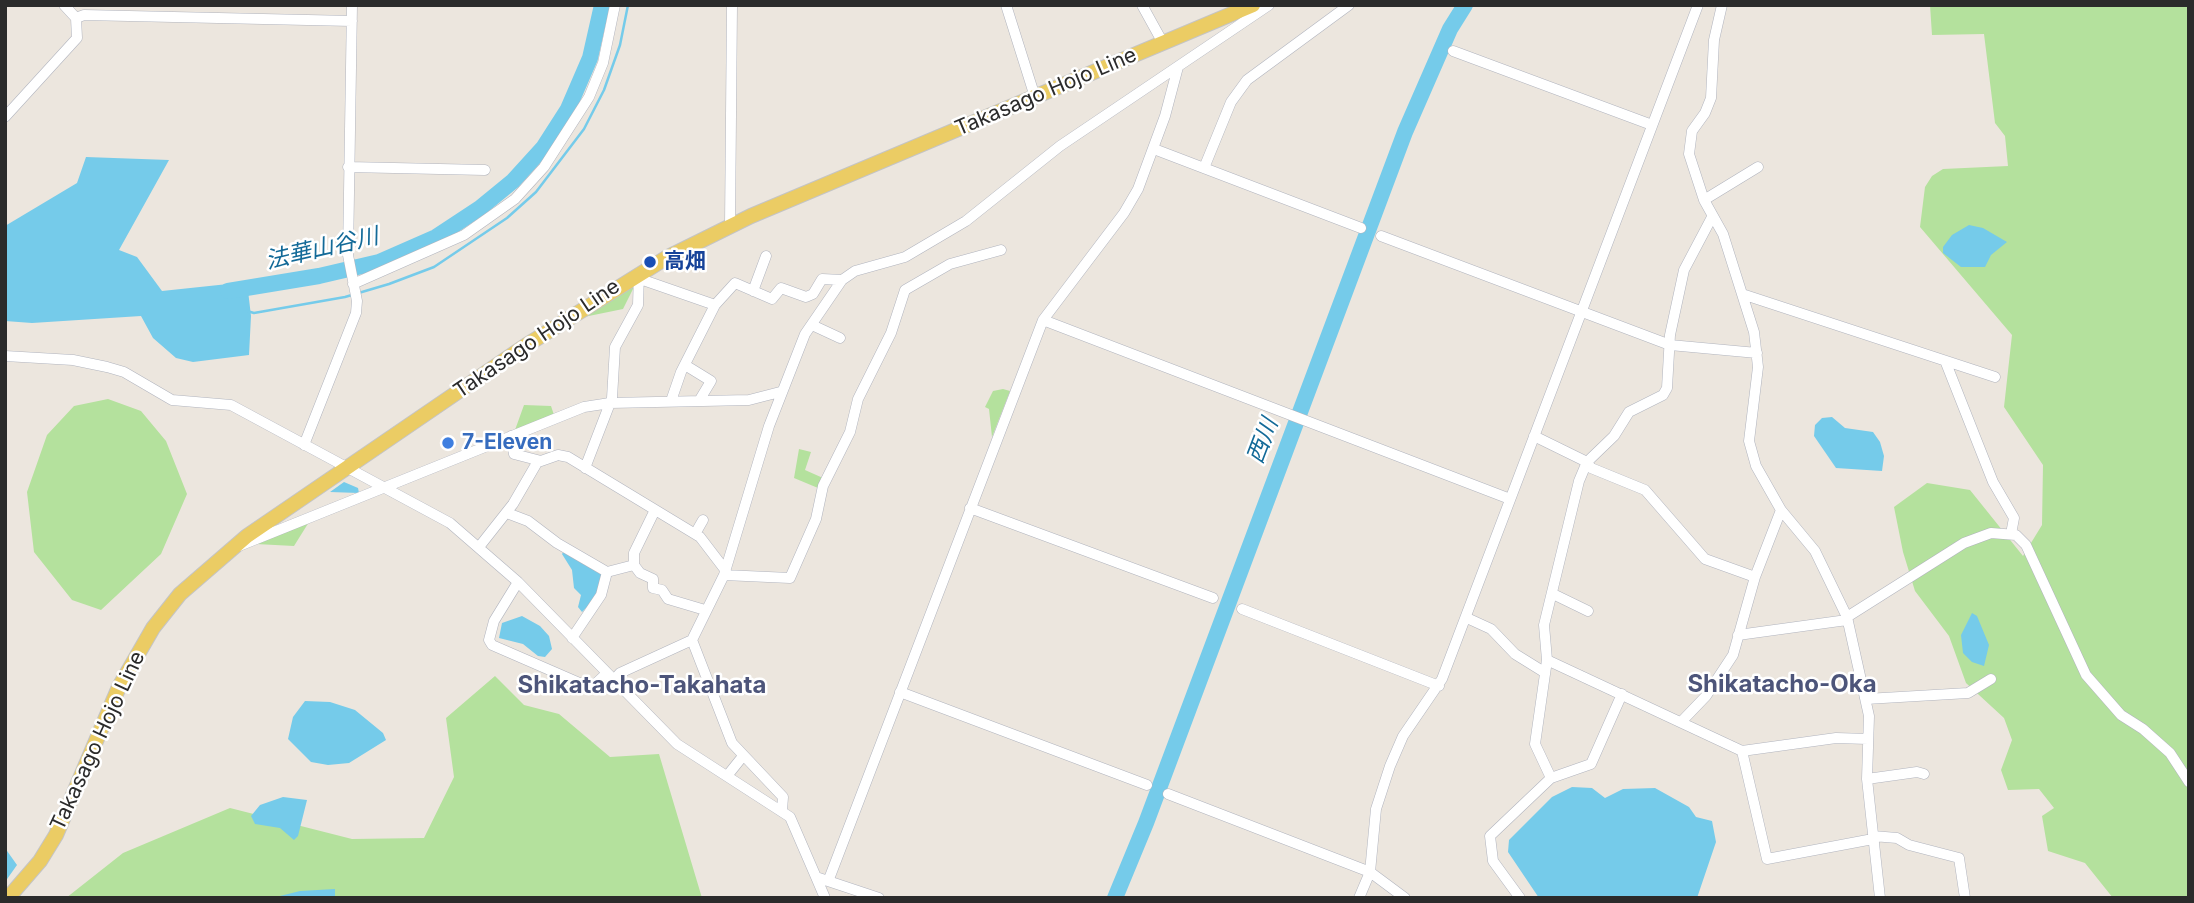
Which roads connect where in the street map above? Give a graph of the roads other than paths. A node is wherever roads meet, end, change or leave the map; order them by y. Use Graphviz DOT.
graph roads {
  1 [pos="64,5"];
  2 [pos="352,5"];
  3 [pos="615,5"];
  4 [pos="732,5"];
  5 [pos="1006,5"];
  6 [pos="1142,5"];
  7 [pos="1253,5"];
  8 [pos="1269,5"];
  9 [pos="1325,5"];
  10 [pos="1349,5"];
  11 [pos="1698,5"];
  12 [pos="1722,5"];
  13 [pos="1334,15"];
  14 [pos="76,18"];
  15 [pos="352,21"];
  16 [pos="1163,43"];
  17 [pos="1453,51"];
  18 [pos="1178,67"];
  19 [pos="1035,97"];
  20 [pos="5,117"];
  21 [pos="1652,125"];
  22 [pos="1154,149"];
  23 [pos="348,167"];
  24 [pos="1758,167"];
  25 [pos="1204,168"];
  26 [pos="485,170"];
  27 [pos="1727,186"];
  28 [pos="1734,197"];
  29 [pos="1704,200"];
  30 [pos="1712,218"];
  31 [pos="730,226"];
  32 [pos="1361,228"];
  33 [pos="1381,236"];
  34 [pos="1001,250"];
  35 [pos="766,256"];
  36 [pos="639,273"];
  37 [pos="842,280"];
  38 [pos="353,287"];
  39 [pos="753,291"];
  40 [pos="1742,294"];
  41 [pos="715,305"];
  42 [pos="1582,311"];
  43 [pos="1044,320"];
  44 [pos="812,325"];
  45 [pos="840,338"];
  46 [pos="1670,345"];
  47 [pos="1757,353"];
  48 [pos="5,356"];
  49 [pos="1946,363"];
  50 [pos="685,365"];
  51 [pos="1995,377"];
  52 [pos="780,392"];
  53 [pos="671,401"];
  54 [pos="699,401"];
  55 [pos="610,403"];
  56 [pos="511,436"];
  57 [pos="1534,436"];
  58 [pos="304,445"];
  59 [pos="538,461"];
  60 [pos="1587,462"];
  61 [pos="346,468"];
  62 [pos="585,468"];
  63 [pos="383,488"];
  64 [pos="1510,499"];
  65 [pos="970,508"];
  66 [pos="1780,510"];
  67 [pos="654,512"];
  68 [pos="507,513"];
  69 [pos="703,520"];
  70 [pos="695,534"];
  71 [pos="2011,534"];
  72 [pos="480,547"];
  73 [pos="231,548"];
  74 [pos="634,565"];
  75 [pos="607,572"];
  76 [pos="725,573"];
  77 [pos="1755,577"];
  78 [pos="518,582"];
  79 [pos="1553,594"];
  80 [pos="1213,598"];
  81 [pos="1242,609"];
  82 [pos="705,610"];
  83 [pos="1588,611"];
  84 [pos="1467,618"];
  85 [pos="1847,618"];
  86 [pos="1738,635"];
  87 [pos="572,638"];
  88 [pos="692,640"];
  89 [pos="1546,660"];
  90 [pos="1545,672"];
  91 [pos="609,678"];
  92 [pos="1991,679"];
  93 [pos="1439,686"];
  94 [pos="900,692"];
  95 [pos="1622,694"];
  96 [pos="1866,699"];
  97 [pos="1682,721"];
  98 [pos="1868,739"];
  99 [pos="1742,751"];
  100 [pos="743,756"];
  101 [pos="1924,774"];
  102 [pos="727,776"];
  103 [pos="1551,778"];
  104 [pos="1867,779"];
  105 [pos="2189,782"];
  106 [pos="1147,785"];
  107 [pos="1168,794"];
  108 [pos="782,810"];
  109 [pos="1873,838"];
  110 [pos="1370,872"];
  111 [pos="816,877"];
  112 [pos="828,879"];
  113 [pos="8,898"];
  114 [pos="825,898"];
  115 [pos="879,898"];
  116 [pos="1359,898"];
  117 [pos="1405,898"];
  118 [pos="1520,898"];
  119 [pos="1880,898"];
  120 [pos="1965,898"];
  1 -- 14 [label="street"];
  2 -- 15 [label="street"];
  3 -- 38 [label="street"];
  4 -- 31 [label="street"];
  5 -- 19 [label="street"];
  6 -- 16 [label="street"];
  7 -- 16 [label="main road, Takasago Hojo Line"];
  8 -- 18 [label="street"];
  9 -- 13 [label="street"];
  10 -- 13 [label="street"];
  11 -- 21 [label="street"];
  12 -- 29 [label="street"];
  13 -- 25 [label="street"];
  14 -- 15 [label="street"];
  14 -- 20 [label="street"];
  15 -- 23 [label="street"];
  16 -- 19 [label="main road, Takasago Hojo Line"];
  17 -- 21 [label="street"];
  18 -- 22 [label="street"];
  18 -- 37 [label="street"];
  19 -- 31 [label="main road, Takasago Hojo Line"];
  21 -- 42 [label="street"];
  22 -- 25 [label="street"];
  22 -- 43 [label="street"];
  23 -- 26 [label="street"];
  23 -- 38 [label="street"];
  24 -- 27 [label="street"];
  25 -- 32 [label="street"];
  27 -- 28 [label="street"];
  27 -- 29 [label="street"];
  29 -- 30 [label="street"];
  30 -- 40 [label="street"];
  30 -- 46 [label="street"];
  31 -- 36 [label="main road, Takasago Hojo Line"];
  33 -- 42 [label="street"];
  34 -- 76 [label="street"];
  35 -- 39 [label="street"];
  36 -- 41 [label="street"];
  36 -- 55 [label="street"];
  36 -- 61 [label="main road, Takasago Hojo Line"];
  37 -- 39 [label="street"];
  37 -- 44 [label="street"];
  38 -- 58 [label="street"];
  39 -- 41 [label="street"];
  40 -- 47 [label="street"];
  40 -- 49 [label="street"];
  41 -- 50 [label="street"];
  42 -- 46 [label="street"];
  42 -- 57 [label="street"];
  43 -- 64 [label="street"];
  43 -- 65 [label="street"];
  44 -- 45 [label="street"];
  44 -- 52 [label="street"];
  46 -- 47 [label="street"];
  46 -- 60 [label="street"];
  47 -- 66 [label="street"];
  48 -- 58 [label="street"];
  49 -- 51 [label="street"];
  49 -- 71 [label="street"];
  50 -- 53 [label="street"];
  50 -- 54 [label="street"];
  52 -- 54 [label="street"];
  52 -- 76 [label="street"];
  53 -- 54 [label="street"];
  53 -- 55 [label="street"];
  55 -- 56 [label="street"];
  55 -- 62 [label="street"];
  56 -- 59 [label="street"];
  56 -- 63 [label="street"];
  57 -- 60 [label="street"];
  57 -- 64 [label="street"];
  58 -- 61 [label="street"];
  59 -- 62 [label="street"];
  59 -- 68 [label="street"];
  60 -- 77 [label="street"];
  60 -- 79 [label="street"];
  61 -- 63 [label="street"];
  61 -- 73 [label="main road, Takasago Hojo Line"];
  62 -- 67 [label="street"];
  63 -- 72 [label="street"];
  63 -- 73 [label="street"];
  64 -- 84 [label="street"];
  65 -- 80 [label="street"];
  65 -- 94 [label="street"];
  66 -- 77 [label="street"];
  66 -- 85 [label="street"];
  67 -- 70 [label="street"];
  67 -- 74 [label="street"];
  68 -- 72 [label="street"];
  68 -- 75 [label="street"];
  69 -- 70 [label="street"];
  70 -- 76 [label="street"];
  71 -- 85 [label="street"];
  71 -- 105 [label="street"];
  72 -- 78 [label="street"];
  73 -- 113 [label="main road, Takasago Hojo Line"];
  74 -- 75 [label="street"];
  74 -- 82 [label="street"];
  75 -- 87 [label="street"];
  76 -- 82 [label="street"];
  77 -- 86 [label="street"];
  78 -- 87 [label="street"];
  78 -- 91 [label="street"];
  79 -- 83 [label="street"];
  79 -- 89 [label="street"];
  81 -- 93 [label="street"];
  82 -- 88 [label="street"];
  84 -- 90 [label="street"];
  84 -- 93 [label="street"];
  85 -- 86 [label="street"];
  85 -- 96 [label="street"];
  86 -- 97 [label="street"];
  87 -- 91 [label="street"];
  88 -- 91 [label="street"];
  88 -- 100 [label="street"];
  89 -- 90 [label="street"];
  89 -- 95 [label="street"];
  90 -- 103 [label="street"];
  91 -- 102 [label="street"];
  92 -- 96 [label="street"];
  93 -- 110 [label="street"];
  94 -- 106 [label="street"];
  94 -- 112 [label="street"];
  95 -- 97 [label="street"];
  95 -- 103 [label="street"];
  96 -- 98 [label="street"];
  97 -- 99 [label="street"];
  98 -- 99 [label="street"];
  98 -- 104 [label="street"];
  99 -- 109 [label="street"];
  100 -- 102 [label="street"];
  100 -- 108 [label="street"];
  101 -- 104 [label="street"];
  102 -- 108 [label="street"];
  103 -- 118 [label="street"];
  104 -- 109 [label="street"];
  107 -- 110 [label="street"];
  108 -- 111 [label="street"];
  109 -- 119 [label="street"];
  109 -- 120 [label="street"];
  110 -- 116 [label="street"];
  110 -- 117 [label="street"];
  111 -- 112 [label="street"];
  111 -- 114 [label="street"];
  112 -- 115 [label="street"];
}
